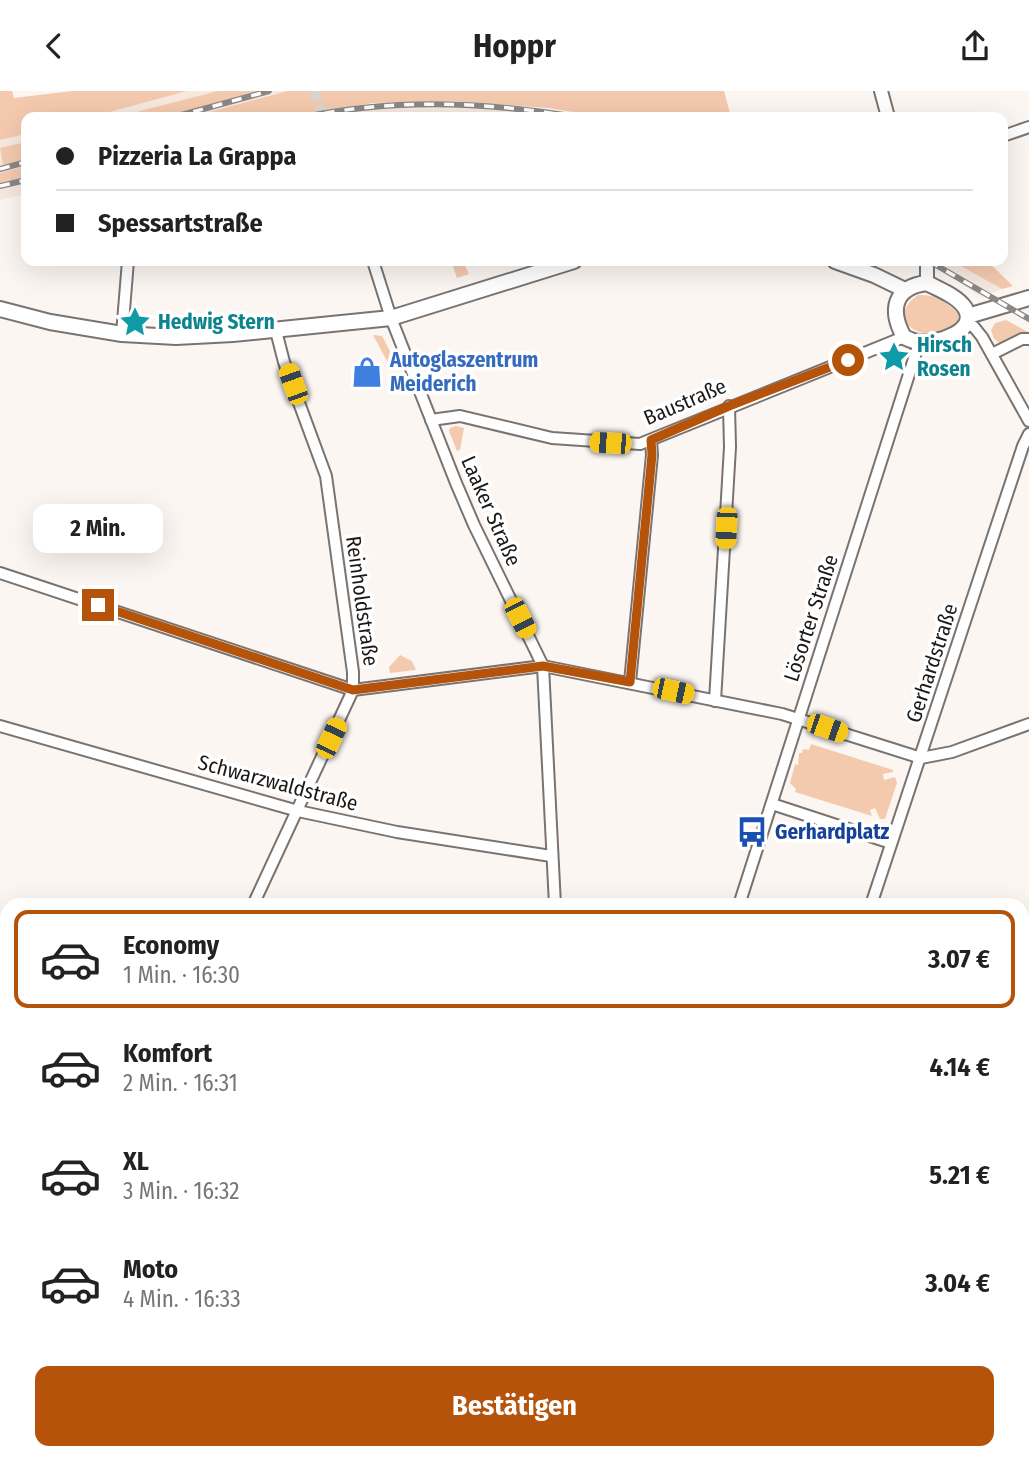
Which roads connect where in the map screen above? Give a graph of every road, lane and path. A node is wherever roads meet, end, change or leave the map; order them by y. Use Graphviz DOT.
graph roads {
  1 [pos="881,91"];
  2 [pos="887,112"];
  3 [pos="1029,127"];
  4 [pos="1008,134"];
  5 [pos="128,266"];
  6 [pos="375,266"];
  7 [pos="558,266"];
  8 [pos="849,266"];
  9 [pos="927,266"];
  10 [pos="928,283"];
  11 [pos="905,290"];
  12 [pos="1029,298"];
  13 [pos="0,309"];
  14 [pos="391,319"];
  15 [pos="968,320"];
  16 [pos="276,331"];
  17 [pos="122,334"];
  18 [pos="904,337"];
  19 [pos="1029,338"];
  20 [pos="919,342"];
  21 [pos="992,354"];
  22 [pos="729,406"];
  23 [pos="431,421"];
  24 [pos="1029,421"];
  25 [pos="1029,434"];
  26 [pos="651,440"];
  27 [pos="0,573"];
  28 [pos="543,666"];
  29 [pos="630,682"];
  30 [pos="353,690"];
  31 [pos="716,701"];
  32 [pos="799,719"];
  33 [pos="1029,724"];
  34 [pos="0,726"];
  35 [pos="920,758"];
  36 [pos="772,804"];
  37 [pos="298,811"];
  38 [pos="891,843"];
  39 [pos="551,856"];
  40 [pos="256,898"];
  41 [pos="554,898"];
  42 [pos="740,898"];
  43 [pos="873,898"];
  1 -- 2 [label="street"];
  3 -- 4 [label="street"];
  5 -- 17 [label="street"];
  6 -- 14 [label="street, Laaker Straße"];
  7 -- 14 [label="main road"];
  8 -- 11 [label="main road"];
  9 -- 10 [label="street"];
  10 -- 11 [label="main road"];
  10 -- 15 [label="main road"];
  11 -- 18 [label="main road"];
  12 -- 15 [label="main road"];
  13 -- 17 [label="main road"];
  14 -- 16 [label="main road"];
  14 -- 23 [label="street, Laaker Straße"];
  15 -- 20 [label="main road"];
  15 -- 21 [label="street"];
  16 -- 17 [label="main road"];
  16 -- 30 [label="street, Reinholdstraße"];
  18 -- 20 [label="main road"];
  18 -- 22 [label="street, Baustraße"];
  19 -- 21 [label="street"];
  20 -- 32 [label="street, Lösorter Straße"];
  21 -- 24 [label="street"];
  22 -- 26 [label="street, Baustraße"];
  22 -- 31 [label="street"];
  23 -- 26 [label="street, Baustraße"];
  23 -- 28 [label="street, Laaker Straße"];
  25 -- 35 [label="street, Gerhardstraße"];
  26 -- 29 [label="street"];
  27 -- 30 [label="street"];
  28 -- 29 [label="street"];
  28 -- 30 [label="street"];
  28 -- 39 [label="street, Laaker Straße"];
  29 -- 31 [label="street"];
  30 -- 37 [label="street, Reinholdstraße"];
  31 -- 32 [label="street"];
  32 -- 35 [label="street"];
  32 -- 36 [label="street, Lösorter Straße"];
  33 -- 35 [label="street"];
  34 -- 37 [label="street, Schwarzwaldstraße"];
  35 -- 38 [label="street, Gerhardstraße"];
  36 -- 38 [label="street"];
  36 -- 42 [label="street, Lösorter Straße"];
  37 -- 39 [label="street, Schwarzwaldstraße"];
  37 -- 40 [label="street, Reinholdstraße"];
  38 -- 43 [label="street, Gerhardstraße"];
  39 -- 41 [label="street, Laaker Straße"];
}
